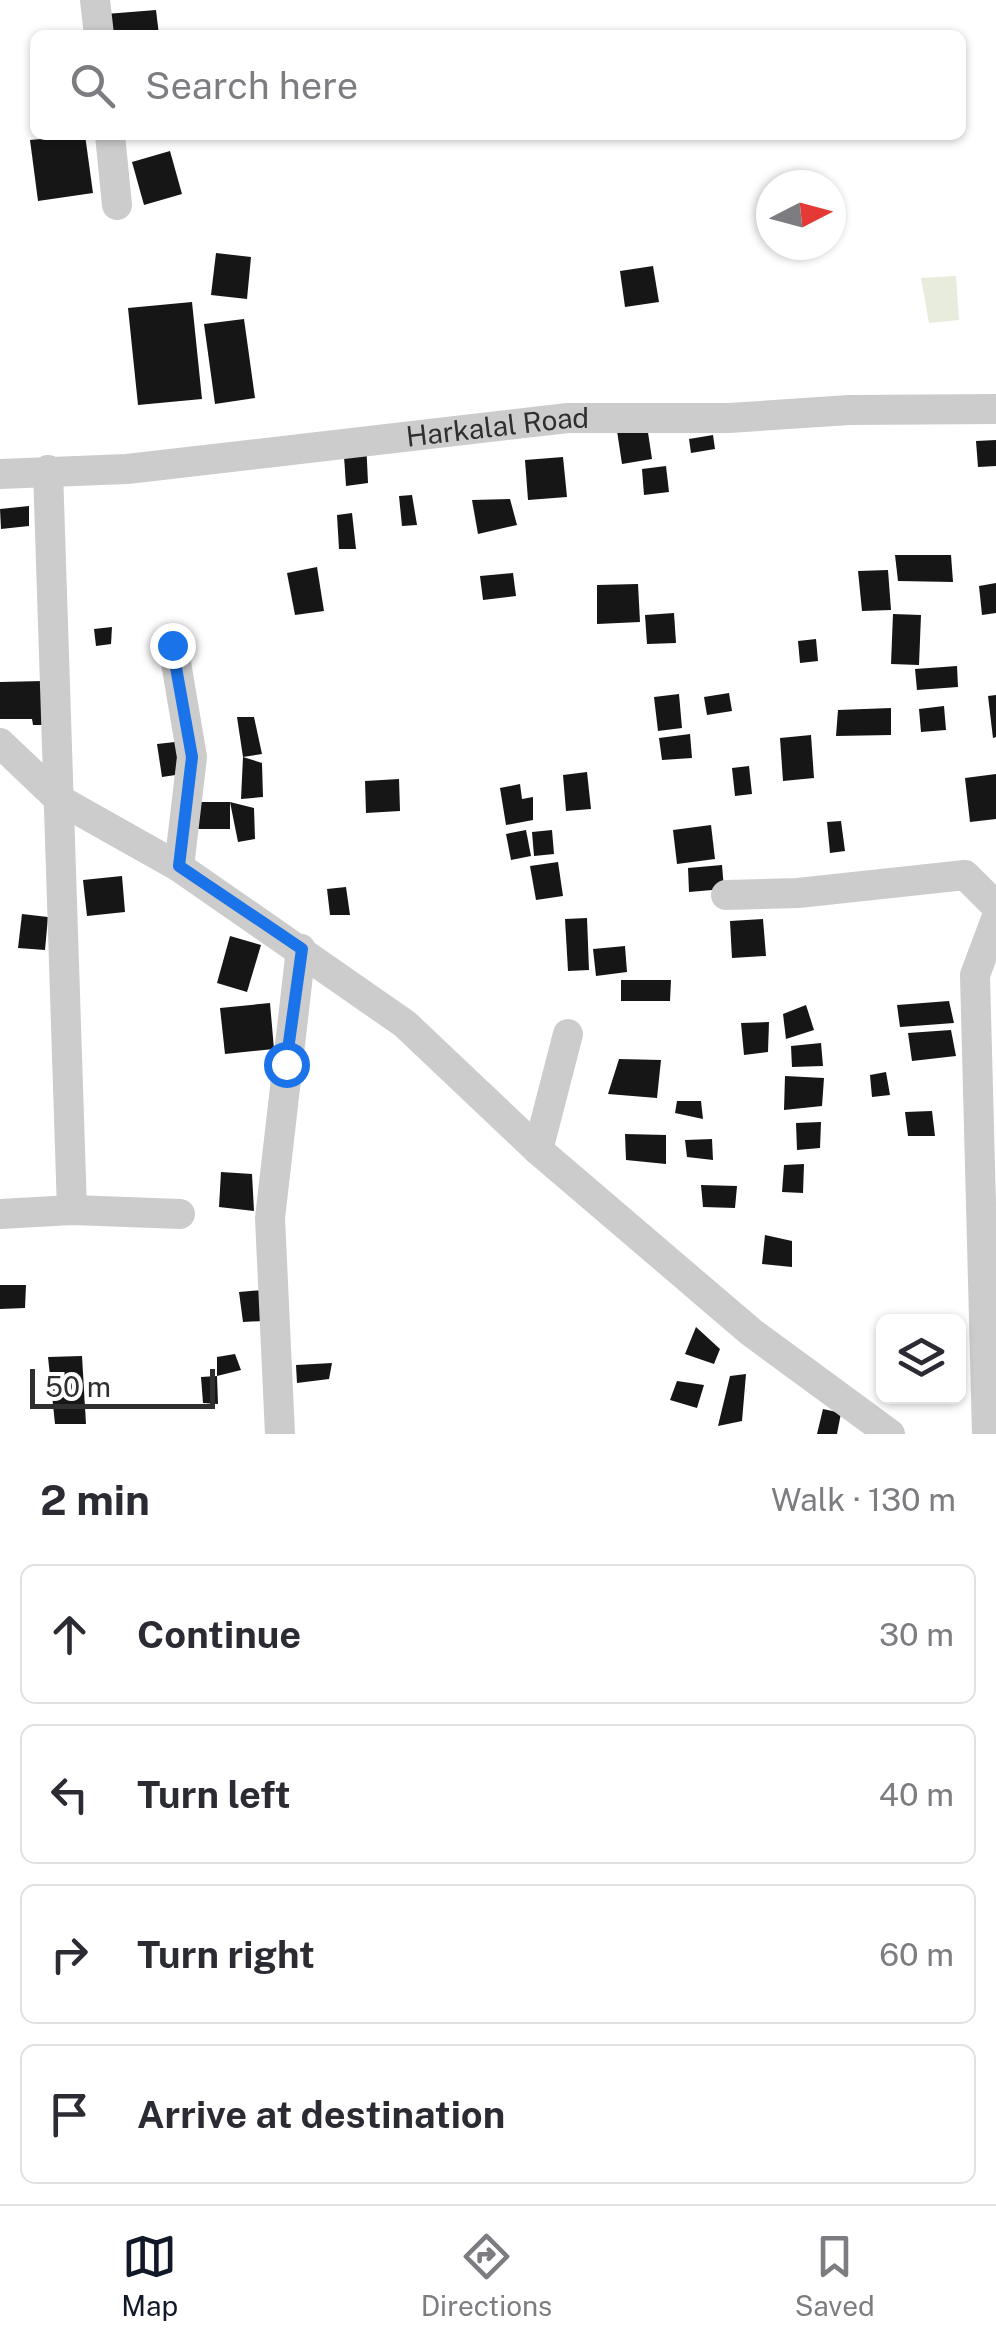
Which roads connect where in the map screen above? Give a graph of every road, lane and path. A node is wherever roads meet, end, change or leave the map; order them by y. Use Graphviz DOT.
graph roads {
  1 [pos="96,0"];
  2 [pos="99,30"];
  3 [pos="110,140"];
  4 [pos="117,206"];
  5 [pos="996,409"];
  6 [pos="48,470"];
  7 [pos="0,474"];
  8 [pos="172,645"];
  9 [pos="0,743"];
  10 [pos="60,800"];
  11 [pos="179,866"];
  12 [pos="726,894"];
  13 [pos="996,906"];
  14 [pos="996,918"];
  15 [pos="302,949"];
  16 [pos="568,1034"];
  17 [pos="538,1150"];
  18 [pos="72,1210"];
  19 [pos="0,1214"];
  20 [pos="180,1214"];
  21 [pos="990,1221"];
  22 [pos="990,1372"];
  23 [pos="280,1434"];
  24 [pos="890,1434"];
  25 [pos="986,1434"];
  1 -- 2 [label="street"];
  3 -- 4 [label="street"];
  5 -- 6 [label="street, Harkalal Road"];
  6 -- 7 [label="street, Harkalal Road"];
  6 -- 10 [label="street"];
  8 -- 11 [label="street"];
  9 -- 10 [label="street"];
  10 -- 11 [label="street"];
  10 -- 18 [label="street"];
  11 -- 15 [label="street"];
  12 -- 13 [label="street"];
  14 -- 21 [label="street"];
  15 -- 17 [label="street"];
  15 -- 23 [label="street"];
  16 -- 17 [label="street"];
  17 -- 24 [label="street"];
  18 -- 19 [label="street"];
  18 -- 20 [label="street"];
  21 -- 22 [label="street"];
  22 -- 25 [label="street"];
}
